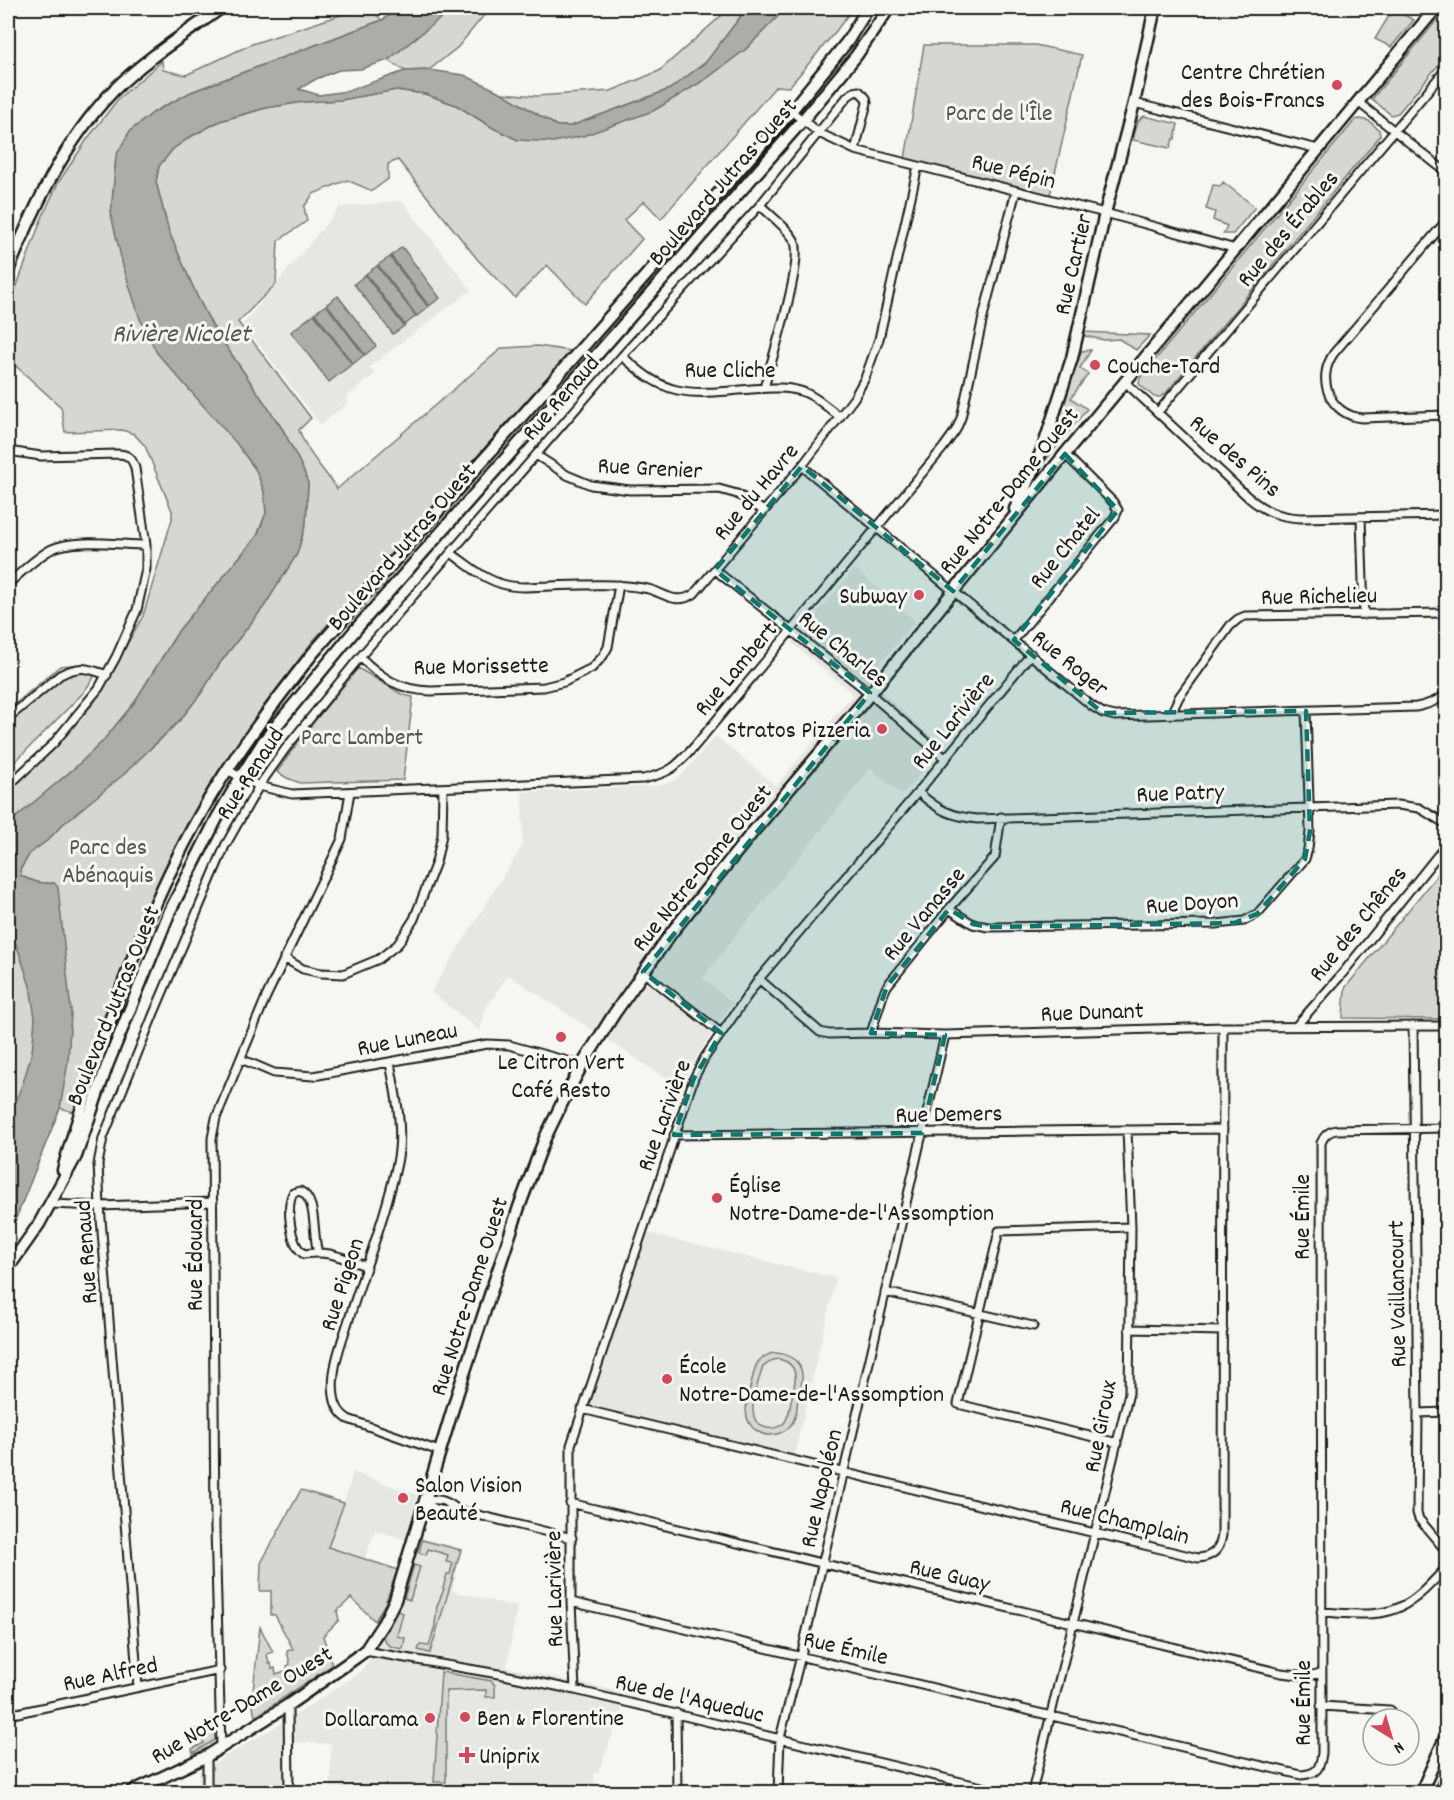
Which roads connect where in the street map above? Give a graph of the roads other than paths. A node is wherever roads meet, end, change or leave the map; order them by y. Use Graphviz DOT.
graph roads {
  1 [pos="221,8"];
  2 [pos="868,8"];
  3 [pos="889,8"];
  4 [pos="1155,8"];
  5 [pos="1436,8"];
  6 [pos="1446,69"];
  7 [pos="1358,102"];
  8 [pos="1134,103"];
  9 [pos="791,111"];
  10 [pos="803,120"];
  11 [pos="1395,130"];
  12 [pos="819,133"];
  13 [pos="1318,148"];
  14 [pos="855,150"];
  15 [pos="918,166"];
  16 [pos="1446,172"];
  17 [pos="1016,191"];
  18 [pos="760,206"];
  19 [pos="1105,213"];
  20 [pos="1446,221"];
  21 [pos="1236,249"];
  22 [pos="8,271"];
  23 [pos="622,356"];
  24 [pos="1125,382"];
  25 [pos="764,388"];
  26 [pos="1158,412"];
  27 [pos="1446,415"];
  28 [pos="840,417"];
  29 [pos="8,451"];
  30 [pos="1065,454"];
  31 [pos="536,455"];
  32 [pos="802,466"];
  33 [pos="764,511"];
  34 [pos="1446,515"];
  35 [pos="1361,517"];
  36 [pos="1009,523"];
  37 [pos="876,527"];
  38 [pos="146,545"];
  39 [pos="451,553"];
  40 [pos="715,570"];
  41 [pos="8,584"];
  42 [pos="618,585"];
  43 [pos="953,591"];
  44 [pos="1446,614"];
  45 [pos="1364,615"];
  46 [pos="792,630"];
  47 [pos="1014,639"];
  48 [pos="1031,654"];
  49 [pos="360,657"];
  50 [pos="107,675"];
  51 [pos="1446,693"];
  52 [pos="870,694"];
  53 [pos="1306,711"];
  54 [pos="1171,714"];
  55 [pos="8,718"];
  56 [pos="946,759"];
  57 [pos="227,770"];
  58 [pos="241,777"];
  59 [pos="8,786"];
  60 [pos="259,786"];
  61 [pos="443,788"];
  62 [pos="350,792"];
  63 [pos="918,792"];
  64 [pos="1310,807"];
  65 [pos="1001,817"];
  66 [pos="1446,824"];
  67 [pos="1446,845"];
  68 [pos="949,909"];
  69 [pos="284,958"];
  70 [pos="643,972"];
  71 [pos="759,979"];
  72 [pos="1297,1025"];
  73 [pos="1413,1026"];
  74 [pos="1446,1026"];
  75 [pos="1223,1027"];
  76 [pos="721,1033"];
  77 [pos="871,1033"];
  78 [pos="945,1035"];
  79 [pos="240,1059"];
  80 [pos="390,1063"];
  81 [pos="582,1065"];
  82 [pos="1414,1128"];
  83 [pos="1446,1128"];
  84 [pos="1223,1129"];
  85 [pos="1127,1130"];
  86 [pos="922,1133"];
  87 [pos="675,1135"];
  88 [pos="59,1185"];
  89 [pos="213,1202"];
  90 [pos="50,1204"];
  91 [pos="100,1206"];
  92 [pos="1131,1227"];
  93 [pos="318,1253"];
  94 [pos="366,1266"];
  95 [pos="8,1268"];
  96 [pos="885,1292"];
  97 [pos="979,1314"];
  98 [pos="1032,1326"];
  99 [pos="1129,1329"];
  100 [pos="1223,1331"];
  101 [pos="582,1409"];
  102 [pos="1446,1412"];
  103 [pos="1418,1413"];
  104 [pos="1118,1443"];
  105 [pos="439,1451"];
  106 [pos="843,1471"];
  107 [pos="424,1501"];
  108 [pos="570,1503"];
  109 [pos="1095,1533"];
  110 [pos="572,1538"];
  111 [pos="1446,1551"];
  112 [pos="822,1563"];
  113 [pos="1446,1568"];
  114 [pos="571,1602"];
  115 [pos="1321,1612"];
  116 [pos="1073,1623"];
  117 [pos="365,1651"];
  118 [pos="801,1656"];
  119 [pos="220,1670"];
  120 [pos="1321,1673"];
  121 [pos="138,1687"];
  122 [pos="575,1690"];
  123 [pos="288,1705"];
  124 [pos="1321,1706"];
  125 [pos="1361,1708"];
  126 [pos="676,1713"];
  127 [pos="8,1715"];
  128 [pos="1051,1715"];
  129 [pos="1446,1736"];
  130 [pos="780,1738"];
  131 [pos="221,1746"];
  132 [pos="207,1756"];
  133 [pos="1446,1779"];
  134 [pos="131,1792"];
  135 [pos="207,1792"];
  136 [pos="290,1792"];
  137 [pos="677,1792"];
  138 [pos="778,1792"];
  139 [pos="1004,1792"];
  140 [pos="1032,1792"];
  141 [pos="1421,1792"];
  142 [pos="1440,1792"];
  1 -- 22 [label="street"];
  2 -- 9 [label="street, Boulevard Jutras Ouest"];
  3 -- 10 [label="street, Boulevard Jutras Ouest"];
  4 -- 8 [label="street, Rue Cartier"];
  5 -- 7 [label="street, Rue Notre-Dame Ouest"];
  6 -- 11 [label="street, Rue des Érables"];
  7 -- 11 [label="street"];
  7 -- 13 [label="street, Rue Notre-Dame Ouest"];
  8 -- 13 [label="street"];
  8 -- 19 [label="street, Rue Cartier"];
  9 -- 10 [label="street, Rue Pépin"];
  9 -- 57 [label="street, Boulevard Jutras Ouest"];
  10 -- 12 [label="street, Rue Pépin"];
  10 -- 58 [label="street, Boulevard Jutras Ouest"];
  11 -- 16 [label="street"];
  11 -- 26 [label="street, Rue des Érables"];
  12 -- 14 [label="street, Rue Pépin"];
  12 -- 14 [label="street, Rue Renaud"];
  12 -- 18 [label="street, Rue Renaud"];
  13 -- 21 [label="street, Rue Notre-Dame Ouest"];
  14 -- 15 [label="street, Rue Pépin"];
  15 -- 17 [label="street, Rue Pépin"];
  15 -- 28 [label="street, Rue du Havre"];
  17 -- 19 [label="street, Rue Pépin"];
  17 -- 37 [label="street, Rue Lambert"];
  18 -- 23 [label="street, Rue Renaud"];
  18 -- 25 [label="street"];
  19 -- 21 [label="street, Rue Pépin"];
  19 -- 36 [label="street, Rue Cartier"];
  20 -- 27 [label="street"];
  21 -- 24 [label="street, Rue Notre-Dame Ouest"];
  23 -- 25 [label="street, Rue Cliche"];
  23 -- 31 [label="street, Rue Renaud"];
  24 -- 26 [label="street, Rue des Pins"];
  24 -- 30 [label="street, Rue Notre-Dame Ouest"];
  25 -- 28 [label="street, Rue Cliche"];
  26 -- 35 [label="street, Rue des Pins"];
  28 -- 32 [label="street, Rue du Havre"];
  29 -- 38 [label="street"];
  30 -- 36 [label="street, Rue Notre-Dame Ouest"];
  30 -- 47 [label="street, Rue Chatel"];
  31 -- 33 [label="street, Rue Grenier"];
  31 -- 39 [label="street, Rue Renaud"];
  32 -- 33 [label="street, Rue du Havre"];
  32 -- 37 [label="street, Rue Roger"];
  33 -- 40 [label="street, Rue du Havre"];
  34 -- 35 [label="street, Rue des Pins"];
  35 -- 45 [label="street"];
  36 -- 43 [label="street, Rue Notre-Dame Ouest"];
  37 -- 43 [label="street, Rue Roger"];
  37 -- 46 [label="street, Rue Lambert"];
  38 -- 41 [label="street"];
  38 -- 50 [label="street"];
  39 -- 42 [label="street, Rue du Havre"];
  39 -- 49 [label="street, Rue Renaud"];
  40 -- 42 [label="street, Rue du Havre"];
  40 -- 46 [label="street, Rue Charles"];
  42 -- 49 [label="street, Rue Morissette"];
  43 -- 47 [label="street, Rue Roger"];
  43 -- 52 [label="street, Rue Notre-Dame Ouest"];
  44 -- 45 [label="street, Rue Richelieu"];
  45 -- 54 [label="street, Rue Richelieu"];
  46 -- 52 [label="street, Rue Charles"];
  46 -- 61 [label="street, Rue Lambert"];
  47 -- 48 [label="street, Rue Roger"];
  48 -- 54 [label="street, Rue Roger"];
  48 -- 56 [label="street, Rue Larivière"];
  49 -- 60 [label="street, Rue Renaud"];
  50 -- 55 [label="street"];
  50 -- 59 [label="street"];
  51 -- 53 [label="street, Rue Roger"];
  52 -- 56 [label="street, Rue Charles"];
  52 -- 70 [label="street, Rue Notre-Dame Ouest"];
  53 -- 54 [label="street, Rue Roger"];
  53 -- 64 [label="street, Rue Doyon"];
  56 -- 63 [label="street, Rue Larivière"];
  57 -- 58 [label="street, Rue Lambert"];
  57 -- 88 [label="street, Boulevard Jutras Ouest"];
  58 -- 60 [label="street, Rue Lambert"];
  58 -- 88 [label="street, Boulevard Jutras Ouest"];
  60 -- 62 [label="street, Rue Lambert"];
  60 -- 91 [label="street, Rue Renaud"];
  61 -- 62 [label="street, Rue Lambert"];
  61 -- 69 [label="street"];
  62 -- 69 [label="street, Rue Édouard"];
  63 -- 65 [label="street, Rue Patry"];
  63 -- 71 [label="street, Rue Larivière"];
  64 -- 65 [label="street, Rue Patry"];
  64 -- 66 [label="street, Rue Patry"];
  64 -- 68 [label="street, Rue Doyon"];
  65 -- 68 [label="street, Rue Vanasse"];
  67 -- 72 [label="street, Rue des Chênes"];
  68 -- 77 [label="street, Rue Vanasse"];
  69 -- 79 [label="street, Rue Édouard"];
  70 -- 76 [label="street"];
  70 -- 81 [label="street, Rue Notre-Dame Ouest"];
  71 -- 76 [label="street, Rue Larivière"];
  71 -- 77 [label="street, Rue Dunant"];
  72 -- 73 [label="street, Rue Dunant"];
  72 -- 75 [label="street, Rue Dunant"];
  73 -- 74 [label="street, Rue Dunant"];
  73 -- 82 [label="street, Rue Vaillancourt"];
  75 -- 78 [label="street, Rue Dunant"];
  75 -- 84 [label="street, Rue Champlain"];
  76 -- 87 [label="street, Rue Larivière"];
  77 -- 78 [label="street, Rue Dunant"];
  78 -- 86 [label="street, Rue Napoléon"];
  79 -- 80 [label="street, Rue Luneau"];
  79 -- 89 [label="street, Rue Édouard"];
  80 -- 81 [label="street, Rue Luneau"];
  80 -- 94 [label="street, Rue Pigeon"];
  81 -- 105 [label="street, Rue Notre-Dame Ouest"];
  82 -- 83 [label="street, Rue Émile"];
  82 -- 103 [label="street, Rue Vaillancourt"];
  82 -- 115 [label="street, Rue Émile"];
  84 -- 85 [label="street, Rue Demers"];
  84 -- 100 [label="street, Rue Champlain"];
  85 -- 86 [label="street, Rue Demers"];
  85 -- 92 [label="street, Rue Giroux"];
  86 -- 87 [label="street, Rue Demers"];
  86 -- 96 [label="street, Rue Napoléon"];
  87 -- 101 [label="street, Rue Larivière"];
  88 -- 90 [label="street, Boulevard Jutras Ouest"];
  89 -- 91 [label="street"];
  89 -- 119 [label="street, Rue Édouard"];
  90 -- 91 [label="street"];
  90 -- 95 [label="street, Boulevard Jutras Ouest"];
  91 -- 121 [label="street, Rue Renaud"];
  92 -- 97 [label="street"];
  92 -- 99 [label="street, Rue Giroux"];
  93 -- 93 [label="street"];
  93 -- 94 [label="street"];
  94 -- 105 [label="street, Rue Pigeon"];
  96 -- 97 [label="street"];
  96 -- 106 [label="street, Rue Napoléon"];
  97 -- 98 [label="street"];
  97 -- 104 [label="street"];
  99 -- 100 [label="street"];
  99 -- 104 [label="street, Rue Giroux"];
  100 -- 109 [label="street, Rue Champlain"];
  101 -- 106 [label="street, Rue Champlain"];
  101 -- 108 [label="street, Rue Larivière"];
  102 -- 103 [label="street"];
  103 -- 111 [label="street, Rue Vaillancourt"];
  104 -- 109 [label="street, Rue Giroux"];
  105 -- 107 [label="street, Rue Notre-Dame Ouest"];
  106 -- 109 [label="street, Rue Champlain"];
  106 -- 112 [label="street, Rue Napoléon"];
  107 -- 110 [label="street"];
  107 -- 117 [label="street, Rue Notre-Dame Ouest"];
  108 -- 110 [label="street, Rue Larivière"];
  108 -- 112 [label="street, Rue Guay"];
  109 -- 116 [label="street, Rue Giroux"];
  110 -- 114 [label="street, Rue Larivière"];
  112 -- 116 [label="street, Rue Guay"];
  112 -- 118 [label="street, Rue Napoléon"];
  113 -- 115 [label="street"];
  114 -- 118 [label="street, Rue Émile"];
  114 -- 122 [label="street, Rue Larivière"];
  115 -- 120 [label="street, Rue Émile"];
  116 -- 120 [label="street, Rue Guay"];
  116 -- 128 [label="street, Rue Giroux"];
  117 -- 122 [label="street, Rue de l'Aqueduc"];
  117 -- 123 [label="street, Rue Notre-Dame Ouest"];
  118 -- 128 [label="street, Rue Émile"];
  118 -- 130 [label="street, Rue Napoléon"];
  119 -- 121 [label="street, Rue Alfred"];
  119 -- 131 [label="street, Rue Édouard"];
  120 -- 124 [label="street, Rue Émile"];
  121 -- 127 [label="street, Rue Alfred"];
  122 -- 126 [label="street, Rue de l'Aqueduc"];
  123 -- 131 [label="street, Rue Notre-Dame Ouest"];
  123 -- 136 [label="street"];
  124 -- 125 [label="street"];
  124 -- 128 [label="street, Rue Émile"];
  126 -- 130 [label="street, Rue de l'Aqueduc"];
  126 -- 137 [label="street"];
  128 -- 140 [label="street, Rue Giroux"];
  129 -- 141 [label="street"];
  130 -- 138 [label="street, Rue Napoléon"];
  130 -- 139 [label="street, Rue de l'Aqueduc"];
  131 -- 132 [label="street, Rue Notre-Dame Ouest"];
  132 -- 134 [label="street, Rue Notre-Dame Ouest"];
  132 -- 135 [label="street"];
  133 -- 142 [label="street"];
}
